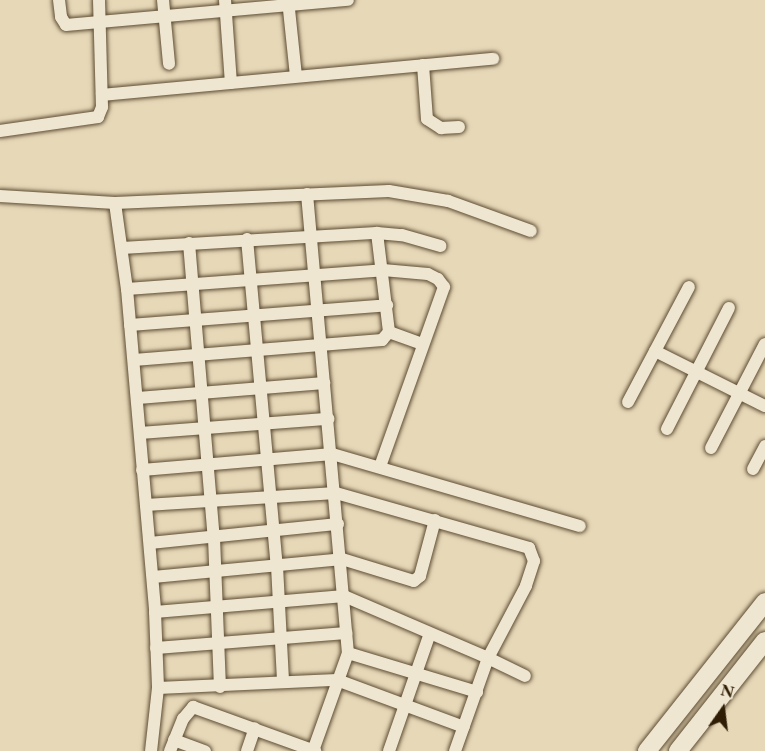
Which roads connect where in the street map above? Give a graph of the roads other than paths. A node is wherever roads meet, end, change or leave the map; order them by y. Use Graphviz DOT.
graph roads {
  1 [pos="59,0"];
  2 [pos="99,0"];
  3 [pos="163,0"];
  4 [pos="348,0"];
  5 [pos="288,3"];
  6 [pos="225,5"];
  7 [pos="165,19"];
  8 [pos="100,22"];
  9 [pos="493,59"];
  10 [pos="169,64"];
  11 [pos="423,65"];
  12 [pos="296,76"];
  13 [pos="231,83"];
  14 [pos="102,95"];
  15 [pos="459,128"];
  16 [pos="0,131"];
  17 [pos="307,194"];
  18 [pos="0,196"];
  19 [pos="115,202"];
  20 [pos="531,231"];
  21 [pos="377,233"];
  22 [pos="312,235"];
  23 [pos="248,239"];
  24 [pos="189,243"];
  25 [pos="441,246"];
  26 [pos="122,248"];
  27 [pos="383,270"];
  28 [pos="315,273"];
  29 [pos="251,278"];
  30 [pos="192,283"];
  31 [pos="689,287"];
  32 [pos="128,289"];
  33 [pos="387,305"];
  34 [pos="729,308"];
  35 [pos="319,309"];
  36 [pos="253,314"];
  37 [pos="196,320"];
  38 [pos="130,326"];
  39 [pos="389,332"];
  40 [pos="422,344"];
  41 [pos="765,344"];
  42 [pos="323,345"];
  43 [pos="258,349"];
  44 [pos="655,351"];
  45 [pos="198,354"];
  46 [pos="134,360"];
  47 [pos="697,371"];
  48 [pos="324,383"];
  49 [pos="259,389"];
  50 [pos="200,394"];
  51 [pos="739,394"];
  52 [pos="138,398"];
  53 [pos="628,402"];
  54 [pos="765,406"];
  55 [pos="328,419"];
  56 [pos="264,423"];
  57 [pos="203,427"];
  58 [pos="667,429"];
  59 [pos="140,433"];
  60 [pos="765,446"];
  61 [pos="711,448"];
  62 [pos="332,454"];
  63 [pos="266,460"];
  64 [pos="207,465"];
  65 [pos="380,467"];
  66 [pos="753,469"];
  67 [pos="142,470"];
  68 [pos="336,493"];
  69 [pos="270,497"];
  70 [pos="211,501"];
  71 [pos="146,505"];
  72 [pos="435,520"];
  73 [pos="338,524"];
  74 [pos="580,526"];
  75 [pos="274,532"];
  76 [pos="214,538"];
  77 [pos="150,543"];
  78 [pos="342,559"];
  79 [pos="277,566"];
  80 [pos="215,572"];
  81 [pos="153,577"];
  82 [pos="344,596"];
  83 [pos="765,602"];
  84 [pos="280,603"];
  85 [pos="219,608"];
  86 [pos="155,612"];
  87 [pos="346,633"];
  88 [pos="429,636"];
  89 [pos="281,639"];
  90 [pos="765,640"];
  91 [pos="221,644"];
  92 [pos="156,648"];
  93 [pos="348,653"];
  94 [pos="488,658"];
  95 [pos="417,675"];
  96 [pos="525,676"];
  97 [pos="338,680"];
  98 [pos="283,681"];
  99 [pos="220,687"];
  100 [pos="158,688"];
  101 [pos="477,692"];
  102 [pos="406,705"];
  103 [pos="464,727"];
  104 [pos="255,728"];
  105 [pos="172,746"];
  106 [pos="150,751"];
  107 [pos="205,751"];
  108 [pos="247,751"];
  109 [pos="314,751"];
  110 [pos="389,751"];
  111 [pos="455,751"];
  112 [pos="647,751"];
  113 [pos="678,751"];
  1 -- 8 [label="street"];
  2 -- 8 [label="street"];
  3 -- 7 [label="street"];
  4 -- 5 [label="street"];
  5 -- 6 [label="street"];
  5 -- 12 [label="street"];
  6 -- 7 [label="street"];
  6 -- 13 [label="street"];
  7 -- 8 [label="street"];
  7 -- 10 [label="street"];
  8 -- 14 [label="street"];
  9 -- 11 [label="street"];
  11 -- 12 [label="street"];
  11 -- 15 [label="street"];
  12 -- 13 [label="street"];
  13 -- 14 [label="street"];
  14 -- 16 [label="street"];
  17 -- 19 [label="street"];
  17 -- 20 [label="street"];
  17 -- 22 [label="street"];
  18 -- 19 [label="street"];
  19 -- 26 [label="street"];
  21 -- 22 [label="street"];
  21 -- 25 [label="street"];
  21 -- 27 [label="street"];
  22 -- 23 [label="street"];
  22 -- 28 [label="street"];
  23 -- 24 [label="street"];
  23 -- 29 [label="street"];
  24 -- 26 [label="street"];
  24 -- 30 [label="street"];
  26 -- 32 [label="street"];
  27 -- 28 [label="street"];
  27 -- 33 [label="street"];
  27 -- 40 [label="street"];
  28 -- 29 [label="street"];
  28 -- 35 [label="street"];
  29 -- 30 [label="street"];
  29 -- 36 [label="street"];
  30 -- 32 [label="street"];
  30 -- 37 [label="street"];
  31 -- 44 [label="street"];
  32 -- 38 [label="street"];
  33 -- 35 [label="street"];
  33 -- 39 [label="street"];
  34 -- 47 [label="street"];
  35 -- 36 [label="street"];
  35 -- 42 [label="street"];
  36 -- 37 [label="street"];
  36 -- 43 [label="street"];
  37 -- 38 [label="street"];
  37 -- 45 [label="street"];
  38 -- 46 [label="street"];
  39 -- 40 [label="street"];
  39 -- 42 [label="street"];
  40 -- 65 [label="street"];
  41 -- 51 [label="street"];
  42 -- 43 [label="street"];
  42 -- 48 [label="street"];
  43 -- 45 [label="street"];
  43 -- 49 [label="street"];
  44 -- 47 [label="street"];
  44 -- 53 [label="street"];
  45 -- 46 [label="street"];
  45 -- 50 [label="street"];
  46 -- 52 [label="street"];
  47 -- 51 [label="street"];
  47 -- 58 [label="street"];
  48 -- 49 [label="street"];
  48 -- 55 [label="street"];
  49 -- 50 [label="street"];
  49 -- 56 [label="street"];
  50 -- 52 [label="street"];
  50 -- 57 [label="street"];
  51 -- 54 [label="street"];
  51 -- 61 [label="street"];
  52 -- 59 [label="street"];
  55 -- 56 [label="street"];
  55 -- 62 [label="street"];
  56 -- 57 [label="street"];
  56 -- 63 [label="street"];
  57 -- 59 [label="street"];
  57 -- 64 [label="street"];
  59 -- 67 [label="street"];
  60 -- 66 [label="street"];
  62 -- 63 [label="street"];
  62 -- 65 [label="street"];
  62 -- 68 [label="street"];
  63 -- 64 [label="street"];
  63 -- 69 [label="street"];
  64 -- 67 [label="street"];
  64 -- 70 [label="street"];
  65 -- 74 [label="street"];
  67 -- 71 [label="street"];
  68 -- 69 [label="street"];
  68 -- 72 [label="street"];
  68 -- 73 [label="street"];
  69 -- 70 [label="street"];
  69 -- 75 [label="street"];
  70 -- 71 [label="street"];
  70 -- 76 [label="street"];
  71 -- 77 [label="street"];
  72 -- 78 [label="street"];
  72 -- 94 [label="street"];
  73 -- 75 [label="street"];
  73 -- 78 [label="street"];
  75 -- 76 [label="street"];
  75 -- 79 [label="street"];
  76 -- 77 [label="street"];
  76 -- 80 [label="street"];
  77 -- 81 [label="street"];
  78 -- 79 [label="street"];
  78 -- 82 [label="street"];
  79 -- 80 [label="street"];
  79 -- 84 [label="street"];
  80 -- 81 [label="street"];
  80 -- 85 [label="street"];
  81 -- 86 [label="street"];
  82 -- 84 [label="street"];
  82 -- 87 [label="street"];
  82 -- 88 [label="street"];
  83 -- 112 [label="street"];
  84 -- 85 [label="street"];
  84 -- 89 [label="street"];
  85 -- 86 [label="street"];
  85 -- 91 [label="street"];
  86 -- 92 [label="street"];
  87 -- 89 [label="street"];
  87 -- 93 [label="street"];
  88 -- 94 [label="street"];
  88 -- 95 [label="street"];
  89 -- 91 [label="street"];
  89 -- 98 [label="street"];
  90 -- 113 [label="street"];
  91 -- 92 [label="street"];
  91 -- 99 [label="street"];
  92 -- 100 [label="street"];
  93 -- 95 [label="street"];
  93 -- 97 [label="street"];
  94 -- 96 [label="street"];
  94 -- 101 [label="street"];
  95 -- 101 [label="street"];
  95 -- 102 [label="street"];
  97 -- 98 [label="street"];
  97 -- 102 [label="street"];
  97 -- 109 [label="street"];
  98 -- 99 [label="street"];
  99 -- 100 [label="street"];
  100 -- 106 [label="street"];
  101 -- 103 [label="street"];
  102 -- 103 [label="street"];
  102 -- 110 [label="street"];
  103 -- 111 [label="street"];
  104 -- 105 [label="street"];
  104 -- 108 [label="street"];
  104 -- 109 [label="street"];
  105 -- 107 [label="street"];
}
